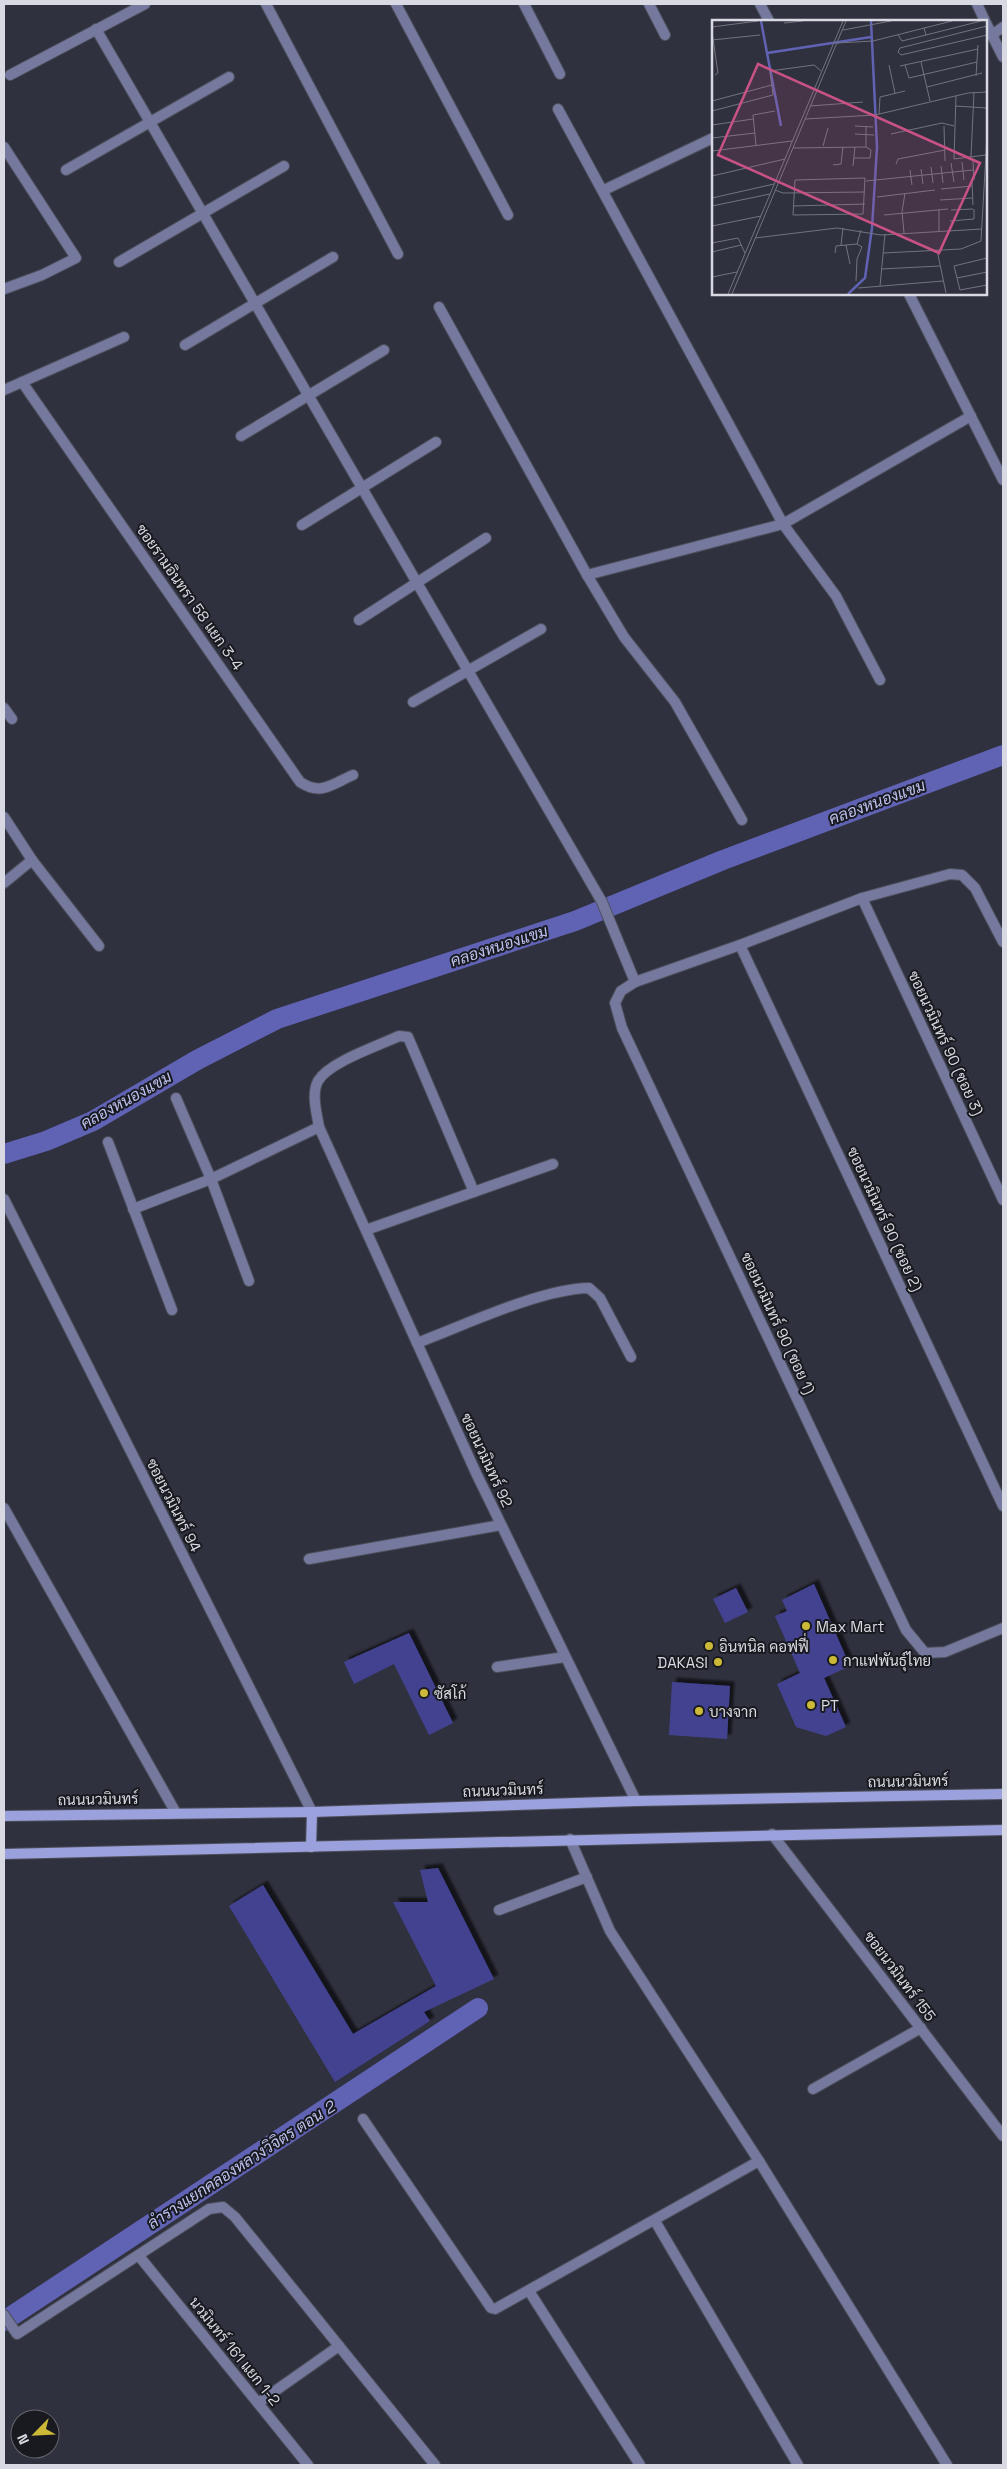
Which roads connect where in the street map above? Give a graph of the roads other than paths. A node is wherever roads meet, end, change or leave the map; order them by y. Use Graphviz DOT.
graph roads {
  1 [pos="145,4"];
  2 [pos="266,4"];
  3 [pos="396,4"];
  4 [pos="524,4"];
  5 [pos="648,4"];
  6 [pos="760,4"];
  7 [pos="977,4"];
  8 [pos="768,20"];
  9 [pos="984,20"];
  10 [pos="987,26"];
  11 [pos="1003,27"];
  12 [pos="96,30"];
  13 [pos="665,35"];
  14 [pos="992,35"];
  15 [pos="1003,57"];
  16 [pos="560,74"];
  17 [pos="10,75"];
  18 [pos="229,77"];
  19 [pos="558,109"];
  20 [pos="151,123"];
  21 [pos="712,138"];
  22 [pos="4,147"];
  23 [pos="284,166"];
  24 [pos="66,170"];
  25 [pos="604,190"];
  26 [pos="203,213"];
  27 [pos="508,215"];
  28 [pos="398,254"];
  29 [pos="334,257"];
  30 [pos="119,262"];
  31 [pos="4,289"];
  32 [pos="910,295"];
  33 [pos="255,304"];
  34 [pos="439,307"];
  35 [pos="124,337"];
  36 [pos="186,345"];
  37 [pos="384,350"];
  38 [pos="22,382"];
  39 [pos="4,390"];
  40 [pos="309,396"];
  41 [pos="971,416"];
  42 [pos="241,436"];
  43 [pos="436,442"];
  44 [pos="1003,480"];
  45 [pos="362,488"];
  46 [pos="784,524"];
  47 [pos="302,525"];
  48 [pos="486,538"];
  49 [pos="587,576"];
  50 [pos="417,583"];
  51 [pos="358,620"];
  52 [pos="541,629"];
  53 [pos="468,670"];
  54 [pos="880,680"];
  55 [pos="413,702"];
  56 [pos="4,708"];
  57 [pos="12,719"];
  58 [pos="353,775"];
  59 [pos="4,817"];
  60 [pos="742,820"];
  61 [pos="32,860"];
  62 [pos="4,883"];
  63 [pos="862,898"];
  64 [pos="1003,942"];
  65 [pos="740,945"];
  66 [pos="99,946"];
  67 [pos="635,982"];
  68 [pos="176,1098"];
  69 [pos="320,1127"];
  70 [pos="108,1142"];
  71 [pos="553,1164"];
  72 [pos="211,1179"];
  73 [pos="474,1192"];
  74 [pos="4,1199"];
  75 [pos="1003,1200"];
  76 [pos="133,1209"];
  77 [pos="366,1230"];
  78 [pos="249,1281"];
  79 [pos="172,1310"];
  80 [pos="417,1343"];
  81 [pos="631,1357"];
  82 [pos="1003,1506"];
  83 [pos="4,1508"];
  84 [pos="501,1525"];
  85 [pos="309,1559"];
  86 [pos="1003,1628"];
  87 [pos="565,1657"];
  88 [pos="497,1667"];
  89 [pos="1003,1794"];
  90 [pos="636,1801"];
  91 [pos="176,1812"];
  92 [pos="312,1812"];
  93 [pos="4,1816"];
  94 [pos="1003,1830"];
  95 [pos="772,1834"];
  96 [pos="570,1839"];
  97 [pos="311,1847"];
  98 [pos="4,1854"];
  99 [pos="587,1877"];
  100 [pos="499,1910"];
  101 [pos="921,2028"];
  102 [pos="813,2089"];
  103 [pos="363,2119"];
  104 [pos="1003,2136"];
  105 [pos="759,2161"];
  106 [pos="655,2221"];
  107 [pos="139,2256"];
  108 [pos="529,2291"];
  109 [pos="4,2315"];
  110 [pos="339,2346"];
  111 [pos="258,2403"];
  112 [pos="308,2465"];
  113 [pos="435,2465"];
  114 [pos="640,2465"];
  115 [pos="798,2465"];
  116 [pos="947,2465"];
  1 -- 12 [label="street"];
  2 -- 28 [label="street"];
  3 -- 27 [label="street"];
  4 -- 16 [label="street"];
  5 -- 13 [label="street"];
  6 -- 8 [label="street"];
  7 -- 9 [label="street"];
  10 -- 14 [label="street"];
  11 -- 14 [label="street"];
  12 -- 17 [label="street"];
  12 -- 20 [label="street"];
  14 -- 15 [label="street"];
  18 -- 20 [label="street"];
  19 -- 25 [label="street"];
  20 -- 24 [label="street"];
  20 -- 26 [label="street"];
  21 -- 25 [label="street"];
  22 -- 31 [label="street"];
  23 -- 26 [label="street"];
  25 -- 46 [label="street"];
  26 -- 30 [label="street"];
  26 -- 33 [label="street"];
  29 -- 33 [label="street"];
  32 -- 41 [label="street"];
  33 -- 36 [label="street"];
  33 -- 40 [label="street"];
  34 -- 49 [label="street"];
  35 -- 38 [label="street"];
  37 -- 40 [label="street"];
  38 -- 39 [label="street"];
  38 -- 58 [label="street, ซอยรามอินทรา 58 แยก 3-4"];
  40 -- 42 [label="street"];
  40 -- 45 [label="street"];
  41 -- 44 [label="street"];
  41 -- 46 [label="street"];
  43 -- 45 [label="street"];
  45 -- 47 [label="street"];
  45 -- 50 [label="street"];
  46 -- 49 [label="street"];
  46 -- 54 [label="street"];
  48 -- 50 [label="street"];
  49 -- 60 [label="street"];
  50 -- 51 [label="street"];
  50 -- 53 [label="street"];
  52 -- 53 [label="street"];
  53 -- 55 [label="street"];
  53 -- 67 [label="street"];
  56 -- 57 [label="street"];
  59 -- 61 [label="street"];
  61 -- 62 [label="street"];
  61 -- 66 [label="street"];
  63 -- 64 [label="street"];
  63 -- 65 [label="street"];
  63 -- 75 [label="street, ซอยนวมินทร์ 90 (ซอย 3)"];
  65 -- 67 [label="street"];
  65 -- 82 [label="street, ซอยนวมินทร์ 90 (ซอย 2)"];
  67 -- 86 [label="street, ซอยนวมินทร์ 90 (ซอย 1)"];
  68 -- 72 [label="street"];
  69 -- 72 [label="street"];
  69 -- 73 [label="street, ซอยนวมินทร์ 92"];
  69 -- 77 [label="street, ซอยนวมินทร์ 92"];
  70 -- 76 [label="street"];
  71 -- 73 [label="street"];
  72 -- 76 [label="street"];
  72 -- 78 [label="street"];
  73 -- 77 [label="street"];
  74 -- 92 [label="street, ซอยนวมินทร์ 94"];
  76 -- 79 [label="street"];
  77 -- 80 [label="street, ซอยนวมินทร์ 92"];
  80 -- 81 [label="street"];
  80 -- 84 [label="street, ซอยนวมินทร์ 92"];
  83 -- 91 [label="street"];
  84 -- 85 [label="street"];
  84 -- 87 [label="street, ซอยนวมินทร์ 92"];
  87 -- 88 [label="street"];
  87 -- 90 [label="street, ซอยนวมินทร์ 92"];
  89 -- 90 [label="main road, ถนนนวมินทร์"];
  90 -- 92 [label="main road, ถนนนวมินทร์"];
  91 -- 92 [label="main road, ถนนนวมินทร์"];
  91 -- 93 [label="main road, ถนนนวมินทร์"];
  92 -- 97 [label="main road"];
  94 -- 95 [label="main road"];
  95 -- 96 [label="main road"];
  95 -- 101 [label="street, ซอยนวมินทร์ 155"];
  96 -- 97 [label="main road"];
  96 -- 99 [label="street"];
  97 -- 98 [label="main road"];
  99 -- 100 [label="street"];
  99 -- 105 [label="street"];
  101 -- 102 [label="street"];
  101 -- 104 [label="street, ซอยนวมินทร์ 155"];
  103 -- 108 [label="street"];
  105 -- 106 [label="street"];
  105 -- 116 [label="street"];
  106 -- 108 [label="street"];
  106 -- 115 [label="street"];
  107 -- 109 [label="street"];
  107 -- 110 [label="street"];
  107 -- 111 [label="street, นวมินทร์ 161 แยก 1-2"];
  108 -- 114 [label="street"];
  110 -- 111 [label="street"];
  110 -- 113 [label="street"];
  111 -- 112 [label="street, นวมินทร์ 161 แยก 1-2"];
}
